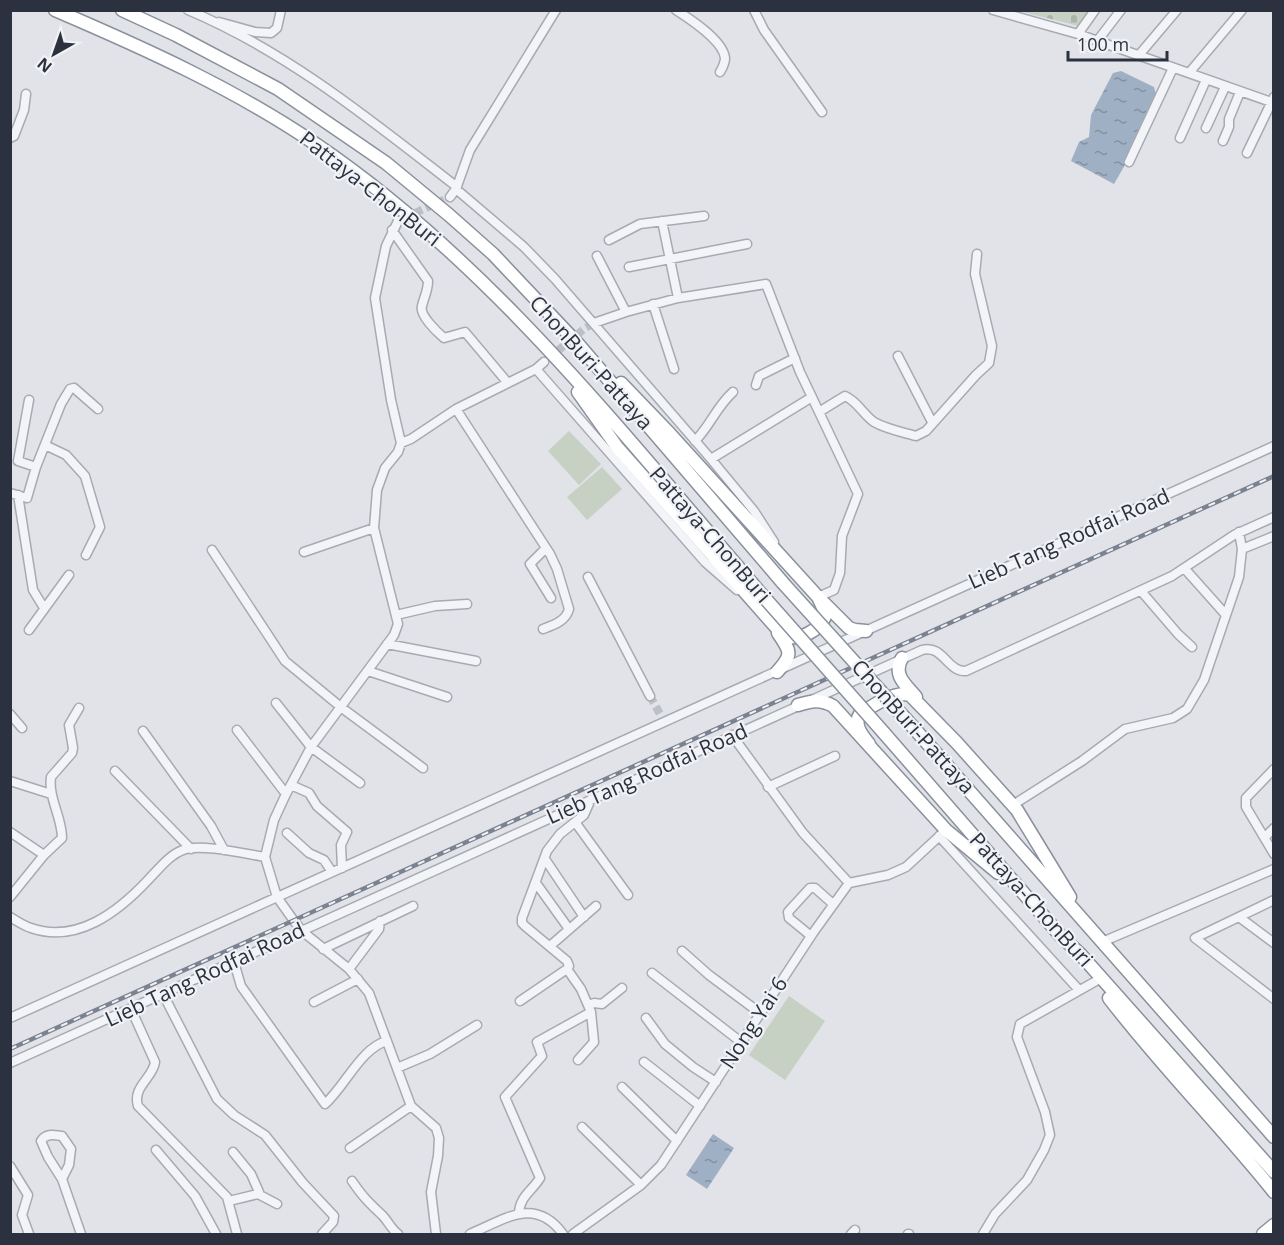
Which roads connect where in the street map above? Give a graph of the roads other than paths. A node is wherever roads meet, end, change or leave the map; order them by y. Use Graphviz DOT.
graph roads {
  1 [pos="55,10"];
  2 [pos="122,10"];
  3 [pos="188,10"];
  4 [pos="281,10"];
  5 [pos="555,10"];
  6 [pos="676,10"];
  7 [pos="754,10"];
  8 [pos="993,10"];
  9 [pos="1095,10"];
  10 [pos="1121,10"];
  11 [pos="1176,10"];
  12 [pos="1242,10"];
  13 [pos="210,21"];
  14 [pos="1078,34"];
  15 [pos="1098,40"];
  16 [pos="1139,55"];
  17 [pos="1173,68"];
  18 [pos="720,72"];
  19 [pos="1189,73"];
  20 [pos="1206,80"];
  21 [pos="1225,87"];
  22 [pos="1240,92"];
  23 [pos="26,94"];
  24 [pos="1273,101"];
  25 [pos="822,112"];
  26 [pos="1206,128"];
  27 [pos="10,138"];
  28 [pos="1180,138"];
  29 [pos="1223,141"];
  30 [pos="1247,153"];
  31 [pos="1129,162"];
  32 [pos="454,191"];
  33 [pos="704,216"];
  34 [pos="398,221"];
  35 [pos="662,221"];
  36 [pos="392,230"];
  37 [pos="609,240"];
  38 [pos="747,244"];
  39 [pos="977,254"];
  40 [pos="597,256"];
  41 [pos="668,259"];
  42 [pos="629,267"];
  43 [pos="678,298"];
  44 [pos="653,304"];
  45 [pos="626,312"];
  46 [pos="594,324"];
  47 [pos="579,344"];
  48 [pos="898,356"];
  49 [pos="795,358"];
  50 [pos="557,360"];
  51 [pos="544,362"];
  52 [pos="536,369"];
  53 [pos="674,369"];
  54 [pos="507,382"];
  55 [pos="756,386"];
  56 [pos="733,392"];
  57 [pos="812,397"];
  58 [pos="29,400"];
  59 [pos="456,409"];
  60 [pos="98,410"];
  61 [pos="819,412"];
  62 [pos="932,422"];
  63 [pos="695,441"];
  64 [pos="401,443"];
  65 [pos="45,445"];
  66 [pos="1274,446"];
  67 [pos="711,459"];
  68 [pos="36,467"];
  69 [pos="14,494"];
  70 [pos="1274,517"];
  71 [pos="374,528"];
  72 [pos="1239,532"];
  73 [pos="1274,536"];
  74 [pos="546,548"];
  75 [pos="1242,549"];
  76 [pos="212,550"];
  77 [pos="304,552"];
  78 [pos="86,555"];
  79 [pos="790,567"];
  80 [pos="1185,569"];
  81 [pos="69,575"];
  82 [pos="588,577"];
  83 [pos="1141,591"];
  84 [pos="818,597"];
  85 [pos="551,598"];
  86 [pos="466,604"];
  87 [pos="44,608"];
  88 [pos="758,608"];
  89 [pos="396,615"];
  90 [pos="1226,615"];
  91 [pos="774,626"];
  92 [pos="543,629"];
  93 [pos="29,630"];
  94 [pos="867,631"];
  95 [pos="387,644"];
  96 [pos="1192,647"];
  97 [pos="902,658"];
  98 [pos="476,661"];
  99 [pos="368,671"];
  100 [pos="777,672"];
  101 [pos="650,696"];
  102 [pos="447,697"];
  103 [pos="276,703"];
  104 [pos="798,705"];
  105 [pos="79,708"];
  106 [pos="342,708"];
  107 [pos="10,714"];
  108 [pos="660,714"];
  109 [pos="664,723"];
  110 [pos="22,728"];
  111 [pos="237,730"];
  112 [pos="143,731"];
  113 [pos="732,735"];
  114 [pos="869,744"];
  115 [pos="957,744"];
  116 [pos="311,747"];
  117 [pos="835,756"];
  118 [pos="423,768"];
  119 [pos="1274,769"];
  120 [pos="115,771"];
  121 [pos="10,781"];
  122 [pos="360,783"];
  123 [pos="291,785"];
  124 [pos="768,787"];
  125 [pos="51,794"];
  126 [pos="286,794"];
  127 [pos="591,799"];
  128 [pos="1013,805"];
  129 [pos="575,822"];
  130 [pos="1274,828"];
  131 [pos="10,832"];
  132 [pos="287,833"];
  133 [pos="943,833"];
  134 [pos="1265,837"];
  135 [pos="191,849"];
  136 [pos="224,850"];
  137 [pos="1274,854"];
  138 [pos="44,855"];
  139 [pos="266,857"];
  140 [pos="545,859"];
  141 [pos="342,868"];
  142 [pos="1274,868"];
  143 [pos="332,872"];
  144 [pos="536,883"];
  145 [pos="849,883"];
  146 [pos="12,892"];
  147 [pos="1024,893"];
  148 [pos="628,895"];
  149 [pos="277,897"];
  150 [pos="1274,900"];
  151 [pos="833,904"];
  152 [pos="413,906"];
  153 [pos="596,906"];
  154 [pos="10,917"];
  155 [pos="584,917"];
  156 [pos="1239,917"];
  157 [pos="380,921"];
  158 [pos="1086,924"];
  159 [pos="570,929"];
  160 [pos="302,931"];
  161 [pos="1060,935"];
  162 [pos="811,936"];
  163 [pos="1102,942"];
  164 [pos="1274,944"];
  165 [pos="550,946"];
  166 [pos="323,949"];
  167 [pos="682,951"];
  168 [pos="234,962"];
  169 [pos="349,969"];
  170 [pos="567,969"];
  171 [pos="652,973"];
  172 [pos="358,979"];
  173 [pos="1096,981"];
  174 [pos="622,988"];
  175 [pos="1079,990"];
  176 [pos="163,994"];
  177 [pos="1274,999"];
  178 [pos="520,1001"];
  179 [pos="314,1002"];
  180 [pos="131,1009"];
  181 [pos="590,1009"];
  182 [pos="760,1013"];
  183 [pos="10,1018"];
  184 [pos="646,1018"];
  185 [pos="477,1024"];
  186 [pos="387,1041"];
  187 [pos="741,1042"];
  188 [pos="578,1060"];
  189 [pos="644,1062"];
  190 [pos="10,1064"];
  191 [pos="397,1068"];
  192 [pos="716,1082"];
  193 [pos="622,1087"];
  194 [pos="1245,1104"];
  195 [pos="411,1106"];
  196 [pos="700,1106"];
  197 [pos="582,1127"];
  198 [pos="1274,1136"];
  199 [pos="677,1141"];
  200 [pos="1274,1145"];
  201 [pos="350,1148"];
  202 [pos="156,1150"];
  203 [pos="233,1152"];
  204 [pos="1247,1159"];
  205 [pos="10,1166"];
  206 [pos="1274,1172"];
  207 [pos="62,1179"];
  208 [pos="352,1181"];
  209 [pos="1274,1182"];
  210 [pos="641,1185"];
  211 [pos="1274,1192"];
  212 [pos="258,1194"];
  213 [pos="230,1202"];
  214 [pos="277,1204"];
  215 [pos="519,1215"];
  216 [pos="1274,1225"];
  217 [pos="29,1234"];
  218 [pos="81,1234"];
  219 [pos="216,1234"];
  220 [pos="237,1234"];
  221 [pos="322,1234"];
  222 [pos="398,1234"];
  223 [pos="436,1234"];
  224 [pos="470,1234"];
  225 [pos="563,1234"];
  226 [pos="573,1234"];
  227 [pos="983,1234"];
  228 [pos="1263,1234"];
  1 -- 50 [label="highway, Pattaya-ChonBuri"];
  2 -- 47 [label="highway, ChonBuri-Pattaya"];
  3 -- 13 [label="street"];
  4 -- 13 [label="street"];
  5 -- 32 [label="street"];
  6 -- 18 [label="street"];
  7 -- 25 [label="street"];
  8 -- 14 [label="street"];
  9 -- 14 [label="street"];
  10 -- 15 [label="street"];
  11 -- 16 [label="street"];
  12 -- 19 [label="street"];
  13 -- 32 [label="street"];
  14 -- 15 [label="street"];
  15 -- 16 [label="street"];
  16 -- 17 [label="street"];
  17 -- 19 [label="street"];
  17 -- 31 [label="street"];
  19 -- 20 [label="street"];
  20 -- 21 [label="street"];
  20 -- 28 [label="street"];
  21 -- 22 [label="street"];
  21 -- 26 [label="street"];
  22 -- 24 [label="street"];
  22 -- 29 [label="street"];
  23 -- 27 [label="street"];
  24 -- 30 [label="street"];
  32 -- 46 [label="street"];
  33 -- 35 [label="street"];
  34 -- 36 [label="street"];
  35 -- 37 [label="street"];
  35 -- 41 [label="street"];
  36 -- 54 [label="street"];
  36 -- 64 [label="street"];
  38 -- 41 [label="street"];
  39 -- 62 [label="street"];
  40 -- 45 [label="street"];
  41 -- 42 [label="street"];
  41 -- 43 [label="street"];
  43 -- 44 [label="street"];
  43 -- 49 [label="street"];
  44 -- 45 [label="street"];
  44 -- 53 [label="street"];
  45 -- 46 [label="street"];
  46 -- 63 [label="street"];
  47 -- 79 [label="highway"];
  47 -- 158 [label="highway, ChonBuri-Pattaya, bridge"];
  48 -- 62 [label="street"];
  49 -- 55 [label="street"];
  49 -- 57 [label="street"];
  50 -- 88 [label="highway"];
  50 -- 147 [label="highway, Pattaya-ChonBuri, bridge"];
  51 -- 52 [label="street"];
  52 -- 54 [label="street"];
  52 -- 88 [label="street"];
  54 -- 59 [label="street"];
  56 -- 63 [label="street"];
  57 -- 61 [label="street"];
  57 -- 67 [label="street"];
  58 -- 68 [label="street"];
  59 -- 64 [label="street"];
  59 -- 74 [label="street"];
  60 -- 65 [label="street"];
  61 -- 62 [label="street"];
  61 -- 84 [label="street"];
  63 -- 67 [label="street"];
  64 -- 71 [label="street"];
  65 -- 68 [label="street"];
  65 -- 78 [label="street"];
  66 -- 94 [label="street, Lieb Tang Rodfai Road"];
  67 -- 79 [label="street"];
  68 -- 69 [label="street"];
  69 -- 87 [label="street"];
  70 -- 72 [label="street, Lieb Tang Rodfai Road"];
  71 -- 77 [label="street"];
  71 -- 89 [label="street"];
  72 -- 75 [label="street"];
  72 -- 80 [label="street, Lieb Tang Rodfai Road"];
  73 -- 75 [label="street"];
  74 -- 85 [label="street"];
  74 -- 92 [label="street"];
  75 -- 90 [label="street"];
  76 -- 106 [label="street"];
  79 -- 84 [label="highway"];
  80 -- 83 [label="street, Lieb Tang Rodfai Road"];
  80 -- 90 [label="street"];
  81 -- 87 [label="street"];
  82 -- 101 [label="street"];
  83 -- 96 [label="street"];
  83 -- 97 [label="street, Lieb Tang Rodfai Road"];
  84 -- 91 [label="highway"];
  84 -- 94 [label="highway"];
  86 -- 89 [label="street"];
  87 -- 93 [label="street"];
  88 -- 91 [label="highway"];
  89 -- 95 [label="street"];
  90 -- 128 [label="street"];
  91 -- 100 [label="highway"];
  94 -- 100 [label="street, Lieb Tang Rodfai Road"];
  95 -- 98 [label="street"];
  95 -- 99 [label="street"];
  97 -- 104 [label="street, Lieb Tang Rodfai Road"];
  97 -- 115 [label="highway"];
  99 -- 102 [label="street"];
  99 -- 106 [label="street"];
  100 -- 109 [label="street, Lieb Tang Rodfai Road"];
  103 -- 116 [label="street"];
  104 -- 113 [label="street, Lieb Tang Rodfai Road"];
  104 -- 114 [label="highway"];
  105 -- 125 [label="street"];
  106 -- 116 [label="street"];
  106 -- 118 [label="street"];
  107 -- 110 [label="street"];
  108 -- 109 [label="street"];
  109 -- 141 [label="street, Lieb Tang Rodfai Road"];
  111 -- 126 [label="street"];
  112 -- 136 [label="street"];
  113 -- 124 [label="street"];
  113 -- 127 [label="street, Lieb Tang Rodfai Road"];
  114 -- 115 [label="highway"];
  114 -- 133 [label="highway"];
  115 -- 128 [label="highway"];
  116 -- 122 [label="street"];
  116 -- 123 [label="street"];
  117 -- 124 [label="street"];
  119 -- 134 [label="street"];
  120 -- 135 [label="street"];
  121 -- 125 [label="street"];
  123 -- 126 [label="street"];
  123 -- 141 [label="street"];
  124 -- 145 [label="street"];
  125 -- 138 [label="street"];
  126 -- 139 [label="street"];
  127 -- 129 [label="street"];
  127 -- 160 [label="street, Lieb Tang Rodfai Road"];
  128 -- 158 [label="highway"];
  129 -- 140 [label="street"];
  129 -- 148 [label="street"];
  130 -- 134 [label="street"];
  131 -- 138 [label="street"];
  132 -- 143 [label="street"];
  133 -- 145 [label="street"];
  133 -- 147 [label="highway"];
  133 -- 175 [label="street"];
  134 -- 137 [label="street"];
  135 -- 136 [label="street"];
  135 -- 154 [label="street"];
  136 -- 139 [label="street"];
  138 -- 146 [label="street"];
  139 -- 149 [label="street"];
  140 -- 144 [label="street"];
  140 -- 155 [label="street"];
  141 -- 143 [label="street, Lieb Tang Rodfai Road"];
  142 -- 163 [label="street"];
  143 -- 149 [label="street, Lieb Tang Rodfai Road"];
  144 -- 159 [label="street"];
  144 -- 165 [label="street"];
  145 -- 151 [label="street, Nong Yai 6"];
  147 -- 161 [label="highway, Pattaya-ChonBuri"];
  149 -- 160 [label="street"];
  149 -- 183 [label="street, Lieb Tang Rodfai Road"];
  150 -- 156 [label="street"];
  151 -- 162 [label="street, Nong Yai 6"];
  151 -- 162 [label="street"];
  152 -- 157 [label="street"];
  153 -- 155 [label="street"];
  155 -- 159 [label="street"];
  156 -- 164 [label="street"];
  156 -- 177 [label="street"];
  157 -- 166 [label="street"];
  157 -- 169 [label="street"];
  158 -- 163 [label="highway, ChonBuri-Pattaya"];
  159 -- 165 [label="street"];
  160 -- 166 [label="street"];
  160 -- 168 [label="street, Lieb Tang Rodfai Road"];
  161 -- 173 [label="highway"];
  161 -- 206 [label="highway, Pattaya-ChonBuri"];
  162 -- 182 [label="street, Nong Yai 6"];
  163 -- 194 [label="highway, ChonBuri-Pattaya"];
  165 -- 170 [label="street"];
  166 -- 169 [label="street"];
  167 -- 182 [label="street"];
  168 -- 176 [label="street, Lieb Tang Rodfai Road"];
  168 -- 186 [label="street"];
  169 -- 172 [label="street"];
  170 -- 178 [label="street"];
  170 -- 181 [label="street"];
  171 -- 187 [label="street"];
  172 -- 179 [label="street"];
  172 -- 186 [label="street"];
  173 -- 175 [label="street"];
  173 -- 204 [label="highway"];
  174 -- 181 [label="street"];
  175 -- 227 [label="street"];
  176 -- 180 [label="street, Lieb Tang Rodfai Road"];
  176 -- 221 [label="street"];
  180 -- 190 [label="street, Lieb Tang Rodfai Road"];
  180 -- 213 [label="street"];
  181 -- 188 [label="street"];
  181 -- 215 [label="street"];
  182 -- 187 [label="street, Nong Yai 6"];
  184 -- 192 [label="street"];
  185 -- 191 [label="street"];
  186 -- 191 [label="street"];
  187 -- 192 [label="street, Nong Yai 6"];
  189 -- 196 [label="street"];
  191 -- 195 [label="street"];
  192 -- 196 [label="street, Nong Yai 6"];
  193 -- 199 [label="street"];
  194 -- 198 [label="highway"];
  194 -- 200 [label="highway"];
  195 -- 201 [label="street"];
  195 -- 223 [label="street"];
  196 -- 199 [label="street, Nong Yai 6"];
  197 -- 210 [label="street"];
  199 -- 210 [label="street, Nong Yai 6"];
  202 -- 219 [label="street"];
  203 -- 212 [label="street"];
  204 -- 209 [label="highway"];
  204 -- 211 [label="highway"];
  205 -- 217 [label="street"];
  207 -- 207 [label="street"];
  207 -- 218 [label="street"];
  208 -- 222 [label="street"];
  210 -- 226 [label="street, Nong Yai 6"];
  212 -- 213 [label="street"];
  212 -- 214 [label="street"];
  213 -- 220 [label="street"];
  215 -- 224 [label="street"];
  215 -- 225 [label="street"];
  216 -- 228 [label="highway"];
}
